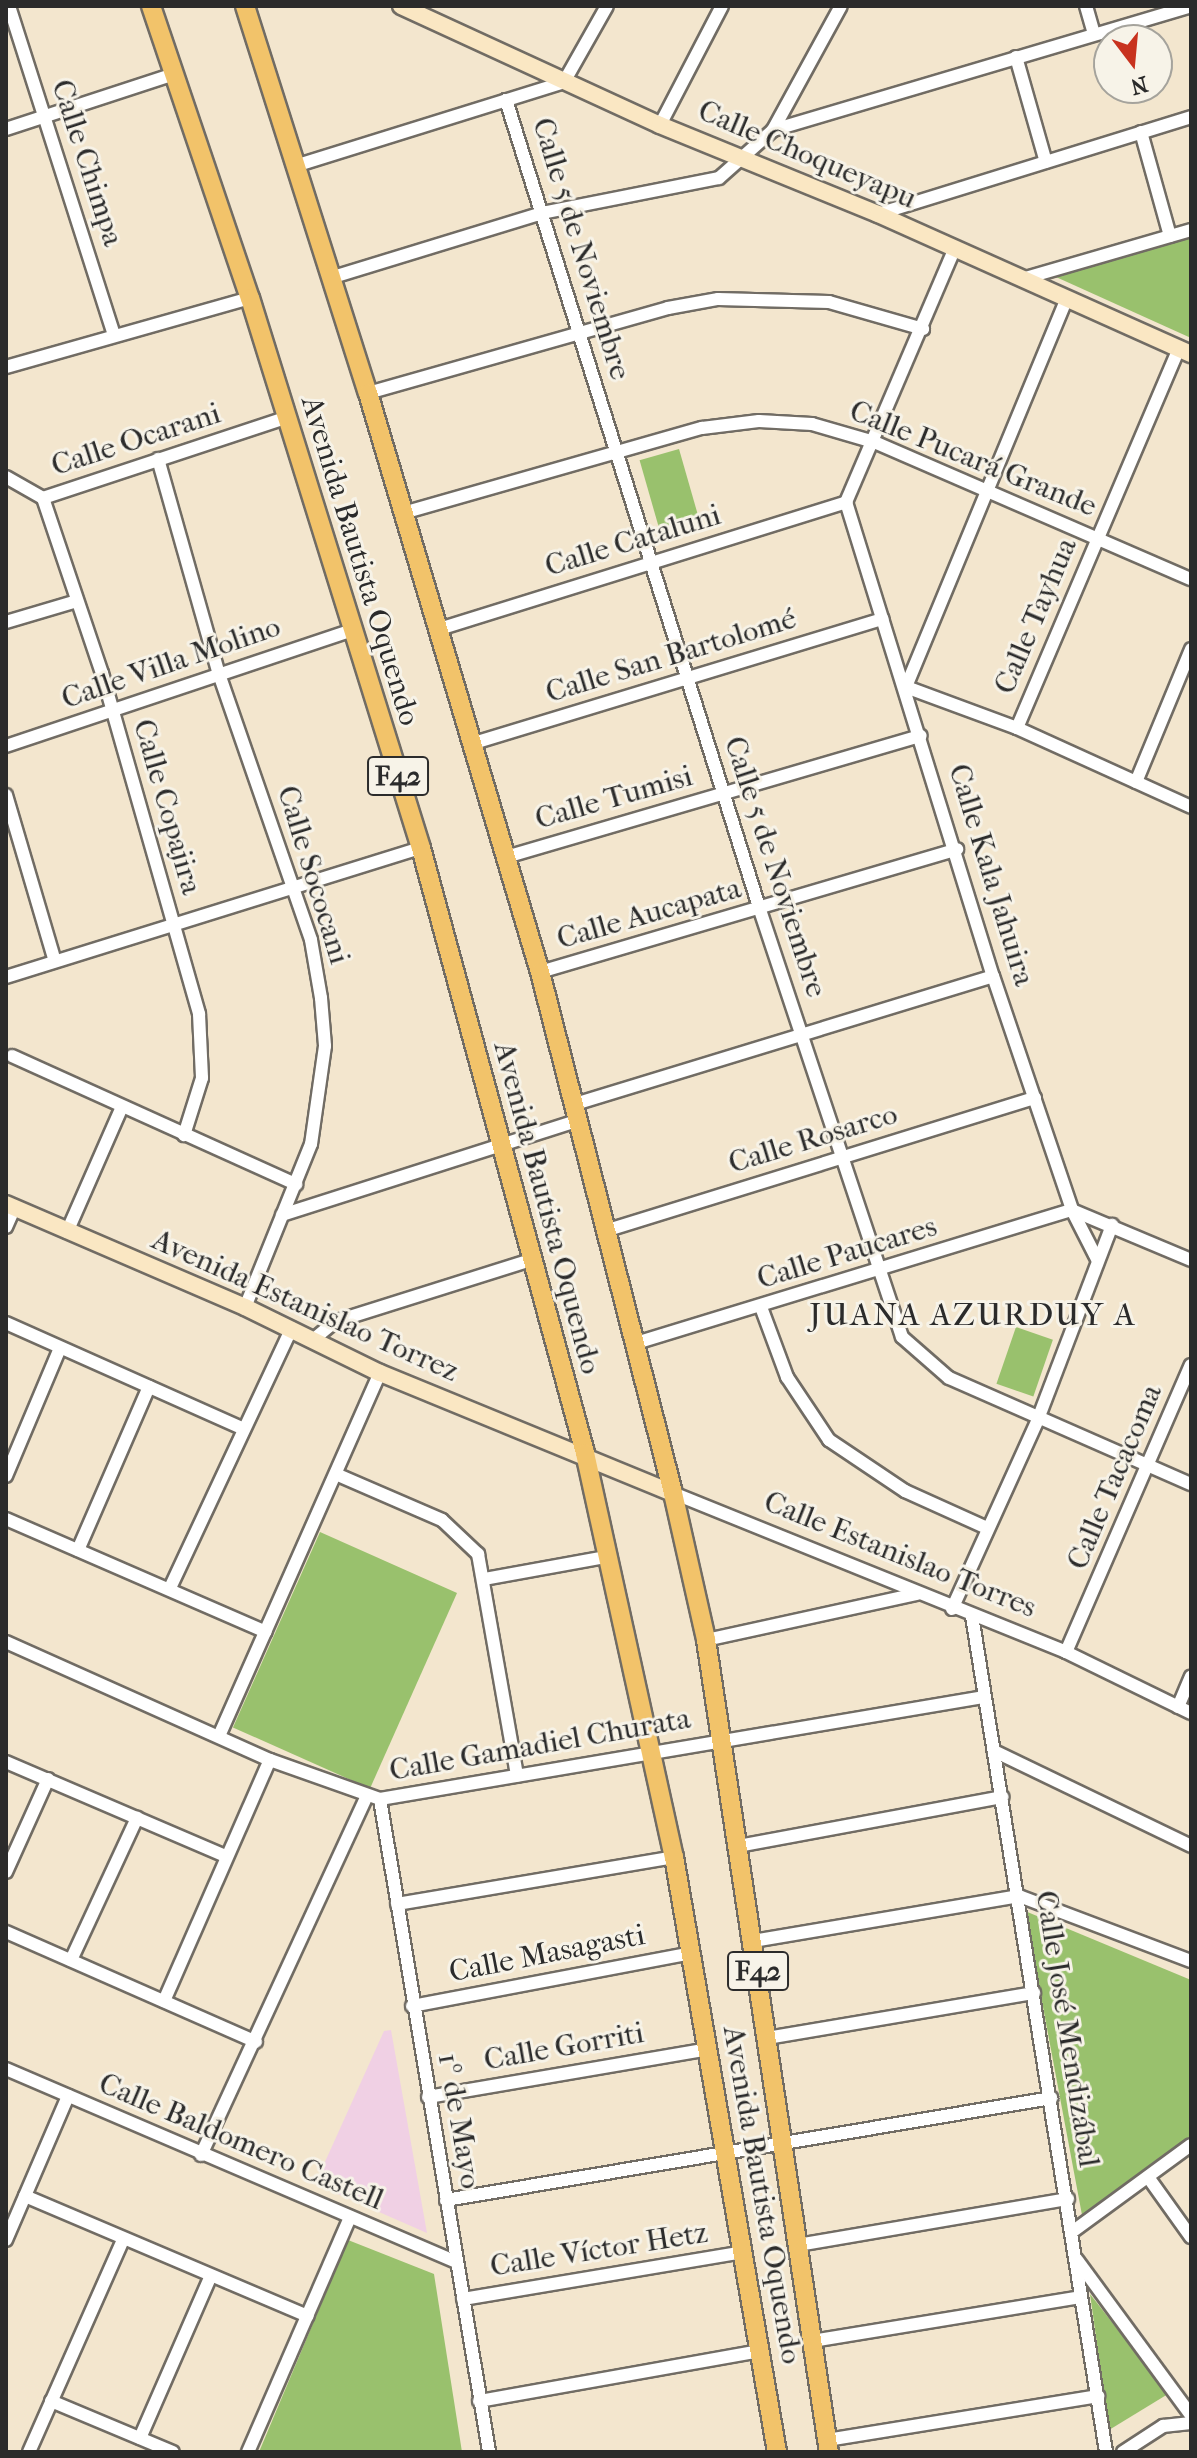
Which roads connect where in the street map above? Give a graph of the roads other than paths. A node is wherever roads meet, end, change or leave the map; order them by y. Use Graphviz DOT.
graph roads {
  1 [pos="9,6"];
  2 [pos="151,6"];
  3 [pos="245,6"];
  4 [pos="401,6"];
  5 [pos="607,6"];
  6 [pos="722,6"];
  7 [pos="841,6"];
  8 [pos="1086,6"];
  9 [pos="1191,6"];
  10 [pos="1129,24"];
  11 [pos="1093,30"];
  12 [pos="1093,34"];
  13 [pos="1016,57"];
  14 [pos="174,74"];
  15 [pos="564,82"];
  16 [pos="506,100"];
  17 [pos="45,116"];
  18 [pos="1191,117"];
  19 [pos="660,125"];
  20 [pos="6,129"];
  21 [pos="773,130"];
  22 [pos="1141,132"];
  23 [pos="741,157"];
  24 [pos="1046,162"];
  25 [pos="295,166"];
  26 [pos="542,213"];
  27 [pos="878,214"];
  28 [pos="1191,230"];
  29 [pos="1170,236"];
  30 [pos="955,248"];
  31 [pos="330,278"];
  32 [pos="1022,279"];
  33 [pos="250,298"];
  34 [pos="1067,298"];
  35 [pos="923,329"];
  36 [pos="579,332"];
  37 [pos="114,336"];
  38 [pos="1185,351"];
  39 [pos="6,367"];
  40 [pos="368,393"];
  41 [pos="285,418"];
  42 [pos="874,442"];
  43 [pos="616,450"];
  44 [pos="158,459"];
  45 [pos="6,477"];
  46 [pos="989,493"];
  47 [pos="43,498"];
  48 [pos="846,502"];
  49 [pos="403,513"];
  50 [pos="1097,538"];
  51 [pos="650,563"];
  52 [pos="1191,579"];
  53 [pos="77,601"];
  54 [pos="883,619"];
  55 [pos="6,622"];
  56 [pos="352,630"];
  57 [pos="436,630"];
  58 [pos="1191,649"];
  59 [pos="219,674"];
  60 [pos="688,677"];
  61 [pos="906,687"];
  62 [pos="112,711"];
  63 [pos="1017,728"];
  64 [pos="921,736"];
  65 [pos="474,743"];
  66 [pos="6,746"];
  67 [pos="1136,782"];
  68 [pos="723,794"];
  69 [pos="6,795"];
  70 [pos="1191,807"];
  71 [pos="421,848"];
  72 [pos="957,849"];
  73 [pos="506,857"];
  74 [pos="292,886"];
  75 [pos="760,910"];
  76 [pos="174,925"];
  77 [pos="55,961"];
  78 [pos="540,972"];
  79 [pos="993,976"];
  80 [pos="6,977"];
  81 [pos="802,1037"];
  82 [pos="12,1056"];
  83 [pos="1035,1098"];
  84 [pos="122,1107"];
  85 [pos="577,1112"];
  86 [pos="184,1135"];
  87 [pos="501,1146"];
  88 [pos="842,1157"];
  89 [pos="296,1184"];
  90 [pos="10,1206"];
  91 [pos="1072,1210"];
  92 [pos="282,1215"];
  93 [pos="1112,1225"];
  94 [pos="6,1227"];
  95 [pos="608,1230"];
  96 [pos="67,1232"];
  97 [pos="1097,1259"];
  98 [pos="531,1260"];
  99 [pos="1191,1260"];
  100 [pos="877,1272"];
  101 [pos="245,1307"];
  102 [pos="761,1307"];
  103 [pos="6,1323"];
  104 [pos="292,1328"];
  105 [pos="314,1339"];
  106 [pos="636,1343"];
  107 [pos="60,1348"];
  108 [pos="1191,1365"];
  109 [pos="380,1373"];
  110 [pos="149,1387"];
  111 [pos="1038,1419"];
  112 [pos="242,1428"];
  113 [pos="585,1453"];
  114 [pos="1151,1467"];
  115 [pos="338,1475"];
  116 [pos="6,1476"];
  117 [pos="1191,1484"];
  118 [pos="673,1493"];
  119 [pos="6,1519"];
  120 [pos="987,1528"];
  121 [pos="78,1550"];
  122 [pos="610,1556"];
  123 [pos="484,1579"];
  124 [pos="170,1588"];
  125 [pos="919,1594"];
  126 [pos="952,1609"];
  127 [pos="972,1616"];
  128 [pos="266,1632"];
  129 [pos="706,1640"];
  130 [pos="6,1642"];
  131 [pos="1066,1652"];
  132 [pos="1191,1677"];
  133 [pos="984,1697"];
  134 [pos="1178,1707"];
  135 [pos="1191,1713"];
  136 [pos="219,1736"];
  137 [pos="721,1740"];
  138 [pos="994,1751"];
  139 [pos="651,1752"];
  140 [pos="270,1760"];
  141 [pos="6,1762"];
  142 [pos="517,1776"];
  143 [pos="48,1779"];
  144 [pos="1002,1797"];
  145 [pos="374,1798"];
  146 [pos="137,1818"];
  147 [pos="738,1846"];
  148 [pos="1191,1846"];
  149 [pos="225,1856"];
  150 [pos="674,1857"];
  151 [pos="6,1872"];
  152 [pos="1019,1896"];
  153 [pos="397,1904"];
  154 [pos="6,1932"];
  155 [pos="753,1941"];
  156 [pos="1191,1946"];
  157 [pos="692,1953"];
  158 [pos="71,1960"];
  159 [pos="1188,1960"];
  160 [pos="1034,1993"];
  161 [pos="164,2001"];
  162 [pos="412,2006"];
  163 [pos="767,2038"];
  164 [pos="256,2042"];
  165 [pos="709,2049"];
  166 [pos="6,2069"];
  167 [pos="68,2096"];
  168 [pos="428,2097"];
  169 [pos="1051,2098"];
  170 [pos="783,2144"];
  171 [pos="1191,2145"];
  172 [pos="726,2154"];
  173 [pos="201,2155"];
  174 [pos="1148,2177"];
  175 [pos="25,2196"];
  176 [pos="1068,2199"];
  177 [pos="446,2200"];
  178 [pos="350,2217"];
  179 [pos="1072,2232"];
  180 [pos="1191,2237"];
  181 [pos="6,2240"];
  182 [pos="123,2240"];
  183 [pos="798,2245"];
  184 [pos="743,2252"];
  185 [pos="1075,2258"];
  186 [pos="456,2262"];
  187 [pos="210,2278"];
  188 [pos="1080,2297"];
  189 [pos="463,2299"];
  190 [pos="308,2316"];
  191 [pos="812,2341"];
  192 [pos="760,2351"];
  193 [pos="1098,2396"];
  194 [pos="51,2401"];
  195 [pos="479,2401"];
  196 [pos="1191,2415"];
  197 [pos="1191,2423"];
  198 [pos="140,2438"];
  199 [pos="828,2446"];
  200 [pos="772,2451"];
  201 [pos="29,2452"];
  202 [pos="173,2452"];
  203 [pos="248,2452"];
  204 [pos="489,2452"];
  205 [pos="1106,2452"];
  206 [pos="1123,2452"];
  1 -- 17 [label="street, Calle Chimpa"];
  2 -- 14 [label="main road, Avenida Bautista Oquendo / F42"];
  3 -- 25 [label="main road, Avenida Bautista Oquendo / F42"];
  4 -- 15 [label="street, Calle Choqueyapu"];
  5 -- 15 [label="street"];
  6 -- 19 [label="street"];
  7 -- 21 [label="street"];
  8 -- 11 [label="street"];
  9 -- 10 [label="street"];
  12 -- 13 [label="street"];
  13 -- 21 [label="street"];
  13 -- 24 [label="street"];
  14 -- 17 [label="street"];
  14 -- 33 [label="main road, Avenida Bautista Oquendo / F42"];
  15 -- 16 [label="street"];
  15 -- 19 [label="street, Calle Choqueyapu"];
  16 -- 25 [label="street"];
  16 -- 26 [label="street, Calle 5 de Noviembre"];
  17 -- 20 [label="street"];
  17 -- 37 [label="street, Calle Chimpa"];
  18 -- 22 [label="street"];
  19 -- 23 [label="street, Calle Choqueyapu"];
  21 -- 23 [label="street"];
  22 -- 24 [label="street"];
  22 -- 29 [label="street"];
  23 -- 26 [label="street"];
  23 -- 27 [label="street, Calle Choqueyapu"];
  24 -- 27 [label="street"];
  25 -- 31 [label="main road, Avenida Bautista Oquendo / F42"];
  26 -- 31 [label="street"];
  26 -- 36 [label="street, Calle 5 de Noviembre"];
  27 -- 30 [label="street, Calle Choqueyapu"];
  28 -- 29 [label="street"];
  29 -- 32 [label="street"];
  30 -- 32 [label="street, Calle Choqueyapu"];
  30 -- 35 [label="street"];
  31 -- 40 [label="main road, Avenida Bautista Oquendo / F42"];
  32 -- 34 [label="street, Calle Choqueyapu"];
  33 -- 37 [label="street"];
  33 -- 41 [label="main road, Avenida Bautista Oquendo / F42"];
  34 -- 38 [label="street, Calle Choqueyapu"];
  34 -- 46 [label="street"];
  35 -- 36 [label="street"];
  35 -- 42 [label="street"];
  36 -- 40 [label="street"];
  36 -- 43 [label="street, Calle 5 de Noviembre"];
  37 -- 39 [label="street"];
  38 -- 50 [label="street, Calle Tayhua"];
  40 -- 49 [label="main road, Avenida Bautista Oquendo / F42"];
  41 -- 44 [label="street, Calle Ocarani"];
  41 -- 56 [label="main road, Avenida Bautista Oquendo / F42"];
  42 -- 43 [label="street, Calle Pucará Grande"];
  42 -- 46 [label="street, Calle Pucará Grande"];
  42 -- 48 [label="street"];
  43 -- 49 [label="street, Calle Pucará Grande"];
  43 -- 51 [label="street, Calle 5 de Noviembre"];
  44 -- 47 [label="street, Calle Ocarani"];
  44 -- 59 [label="street, Calle Sococani"];
  45 -- 47 [label="street, Calle Ocarani"];
  46 -- 50 [label="street, Calle Pucará Grande"];
  46 -- 61 [label="street"];
  47 -- 53 [label="street, Calle Copajira"];
  48 -- 51 [label="street, Calle Cataluni"];
  48 -- 54 [label="street, Calle Kala Jahuira"];
  49 -- 57 [label="main road, Avenida Bautista Oquendo / F42"];
  50 -- 52 [label="street, Calle Pucará Grande"];
  50 -- 63 [label="street, Calle Tayhua"];
  51 -- 57 [label="street, Calle Cataluni"];
  51 -- 60 [label="street, Calle 5 de Noviembre"];
  53 -- 55 [label="street"];
  53 -- 62 [label="street, Calle Copajira"];
  54 -- 60 [label="street, Calle San Bartolomé"];
  54 -- 61 [label="street, Calle Kala Jahuira"];
  56 -- 59 [label="street, Calle Villa Molino"];
  56 -- 71 [label="main road, Avenida Bautista Oquendo / F42"];
  57 -- 65 [label="main road, Avenida Bautista Oquendo / F42"];
  58 -- 67 [label="street"];
  59 -- 62 [label="street, Calle Villa Molino"];
  59 -- 74 [label="street, Calle Sococani"];
  60 -- 65 [label="street, Calle San Bartolomé"];
  60 -- 68 [label="street, Calle 5 de Noviembre"];
  61 -- 63 [label="street"];
  61 -- 64 [label="street, Calle Kala Jahuira"];
  62 -- 66 [label="street, Calle Villa Molino"];
  62 -- 76 [label="street, Calle Copajira"];
  63 -- 67 [label="street"];
  64 -- 68 [label="street, Calle Tumisi"];
  64 -- 72 [label="street, Calle Kala Jahuira"];
  65 -- 73 [label="main road, Avenida Bautista Oquendo / F42"];
  67 -- 70 [label="street"];
  68 -- 73 [label="street, Calle Tumisi"];
  68 -- 75 [label="street, Calle 5 de Noviembre"];
  69 -- 77 [label="street"];
  71 -- 74 [label="street"];
  71 -- 87 [label="main road, Avenida Bautista Oquendo / F42"];
  72 -- 75 [label="street, Calle Aucapata"];
  72 -- 79 [label="street, Calle Kala Jahuira"];
  73 -- 78 [label="main road, Avenida Bautista Oquendo / F42"];
  74 -- 76 [label="street"];
  74 -- 89 [label="street, Calle Sococani"];
  75 -- 78 [label="street, Calle Aucapata"];
  75 -- 81 [label="street, Calle 5 de Noviembre"];
  76 -- 77 [label="street"];
  76 -- 86 [label="street, Calle Copajira"];
  77 -- 80 [label="street"];
  78 -- 85 [label="main road, Avenida Bautista Oquendo / F42"];
  79 -- 81 [label="street"];
  79 -- 83 [label="street, Calle Kala Jahuira"];
  81 -- 85 [label="street"];
  81 -- 88 [label="street, Calle 5 de Noviembre"];
  82 -- 84 [label="street"];
  83 -- 88 [label="street, Calle Rosarco"];
  83 -- 91 [label="street, Calle Kala Jahuira"];
  84 -- 86 [label="street"];
  84 -- 96 [label="street"];
  85 -- 87 [label="street"];
  85 -- 95 [label="main road, Avenida Bautista Oquendo / F42"];
  86 -- 89 [label="street"];
  87 -- 92 [label="street"];
  87 -- 98 [label="main road, Avenida Bautista Oquendo / F42"];
  88 -- 95 [label="street, Calle Rosarco"];
  88 -- 100 [label="street, Calle 5 de Noviembre"];
  89 -- 92 [label="street, Calle Sococani"];
  90 -- 94 [label="street"];
  90 -- 96 [label="street, Avenida Estanislao Torrez"];
  91 -- 93 [label="street"];
  91 -- 97 [label="street, Calle Kala Jahuira"];
  91 -- 100 [label="street, Calle Paucares"];
  92 -- 101 [label="street, Calle Sococani"];
  93 -- 97 [label="street"];
  93 -- 99 [label="street"];
  95 -- 106 [label="main road, Avenida Bautista Oquendo / F42"];
  96 -- 101 [label="street, Avenida Estanislao Torrez"];
  97 -- 111 [label="street"];
  98 -- 105 [label="street"];
  98 -- 113 [label="main road, Avenida Bautista Oquendo / F42"];
  100 -- 102 [label="street, Calle Paucares"];
  100 -- 111 [label="street, Calle 5 de Noviembre"];
  101 -- 104 [label="street, Avenida Estanislao Torrez"];
  102 -- 106 [label="street, Calle Paucares"];
  102 -- 120 [label="street"];
  103 -- 107 [label="street"];
  104 -- 105 [label="street, Avenida Estanislao Torrez"];
  104 -- 112 [label="street"];
  105 -- 109 [label="street, Avenida Estanislao Torrez"];
  106 -- 118 [label="main road, Avenida Bautista Oquendo / F42"];
  107 -- 110 [label="street"];
  107 -- 116 [label="street"];
  108 -- 114 [label="street, Calle Tacacoma"];
  109 -- 113 [label="street, Avenida Estanislao Torrez"];
  109 -- 115 [label="street"];
  110 -- 112 [label="street"];
  110 -- 121 [label="street"];
  111 -- 114 [label="street, Calle 5 de Noviembre"];
  111 -- 120 [label="street"];
  112 -- 124 [label="street"];
  113 -- 118 [label="street, Calle Estanislao Torres"];
  113 -- 122 [label="main road, Avenida Bautista Oquendo / F42"];
  114 -- 117 [label="street, Calle 5 de Noviembre"];
  114 -- 131 [label="street, Calle Tacacoma"];
  115 -- 123 [label="street"];
  115 -- 128 [label="street"];
  118 -- 125 [label="street, Calle Estanislao Torres"];
  118 -- 129 [label="main road, Avenida Bautista Oquendo / F42"];
  119 -- 121 [label="street"];
  120 -- 126 [label="street"];
  121 -- 124 [label="street"];
  122 -- 123 [label="street"];
  122 -- 139 [label="main road, Avenida Bautista Oquendo / F42"];
  123 -- 142 [label="street"];
  124 -- 128 [label="street"];
  125 -- 126 [label="street, Calle Estanislao Torres"];
  125 -- 129 [label="street"];
  126 -- 127 [label="street, Calle Estanislao Torres"];
  127 -- 131 [label="street, Calle Estanislao Torres"];
  127 -- 133 [label="street, Calle José Mendizábal"];
  128 -- 136 [label="street"];
  129 -- 137 [label="main road, Avenida Bautista Oquendo / F42"];
  130 -- 136 [label="street"];
  131 -- 134 [label="street, Calle Estanislao Torres"];
  132 -- 134 [label="street"];
  133 -- 137 [label="street, Calle Gamadiel Churata"];
  133 -- 138 [label="street, Calle José Mendizábal"];
  134 -- 135 [label="street, Calle Estanislao Torres"];
  136 -- 140 [label="street"];
  137 -- 139 [label="street, Calle Gamadiel Churata"];
  137 -- 147 [label="main road, Avenida Bautista Oquendo / F42"];
  138 -- 144 [label="street, Calle José Mendizábal"];
  138 -- 148 [label="street"];
  139 -- 142 [label="street, Calle Gamadiel Churata"];
  139 -- 150 [label="main road, Avenida Bautista Oquendo / F42"];
  140 -- 145 [label="street"];
  140 -- 149 [label="street"];
  141 -- 143 [label="street"];
  142 -- 145 [label="street, Calle Gamadiel Churata"];
  143 -- 146 [label="street"];
  143 -- 151 [label="street"];
  144 -- 147 [label="street"];
  144 -- 152 [label="street, Calle José Mendizábal"];
  145 -- 153 [label="street, 1º de Mayo"];
  145 -- 164 [label="street"];
  146 -- 149 [label="street"];
  146 -- 158 [label="street"];
  147 -- 155 [label="main road, Avenida Bautista Oquendo / F42"];
  149 -- 161 [label="street"];
  150 -- 153 [label="street"];
  150 -- 157 [label="main road, Avenida Bautista Oquendo / F42"];
  152 -- 155 [label="street"];
  152 -- 159 [label="street"];
  152 -- 160 [label="street, Calle José Mendizábal"];
  153 -- 162 [label="street, 1º de Mayo"];
  154 -- 158 [label="street"];
  155 -- 163 [label="main road, Avenida Bautista Oquendo / F42"];
  156 -- 159 [label="street"];
  157 -- 162 [label="street, Calle Masagasti"];
  157 -- 165 [label="main road, Avenida Bautista Oquendo / F42"];
  158 -- 161 [label="street"];
  160 -- 163 [label="street"];
  160 -- 169 [label="street, Calle José Mendizábal"];
  161 -- 164 [label="street"];
  162 -- 168 [label="street, 1º de Mayo"];
  163 -- 170 [label="main road, Avenida Bautista Oquendo / F42"];
  164 -- 173 [label="street"];
  165 -- 168 [label="street, Calle Gorriti"];
  165 -- 172 [label="main road, Avenida Bautista Oquendo / F42"];
  166 -- 167 [label="street, Calle Baldomero Castell"];
  167 -- 173 [label="street, Calle Baldomero Castell"];
  167 -- 175 [label="street"];
  168 -- 177 [label="street, 1º de Mayo"];
  169 -- 170 [label="street"];
  169 -- 176 [label="street, Calle José Mendizábal"];
  170 -- 172 [label="street"];
  170 -- 183 [label="main road, Avenida Bautista Oquendo / F42"];
  171 -- 174 [label="street"];
  172 -- 177 [label="street"];
  172 -- 184 [label="main road, Avenida Bautista Oquendo / F42"];
  173 -- 178 [label="street, Calle Baldomero Castell"];
  174 -- 179 [label="street"];
  174 -- 180 [label="street"];
  175 -- 181 [label="street"];
  175 -- 182 [label="street"];
  176 -- 179 [label="street, Calle José Mendizábal"];
  176 -- 183 [label="street"];
  177 -- 186 [label="street, 1º de Mayo"];
  178 -- 186 [label="street, Calle Baldomero Castell"];
  178 -- 190 [label="street"];
  179 -- 185 [label="street, Calle José Mendizábal"];
  182 -- 187 [label="street"];
  182 -- 194 [label="street"];
  183 -- 191 [label="main road, Avenida Bautista Oquendo / F42"];
  184 -- 189 [label="street, Calle Víctor Hetz"];
  184 -- 192 [label="main road, Avenida Bautista Oquendo / F42"];
  185 -- 188 [label="street, Calle José Mendizábal"];
  185 -- 196 [label="street"];
  186 -- 189 [label="street, 1º de Mayo"];
  187 -- 190 [label="street"];
  187 -- 198 [label="street"];
  188 -- 191 [label="street"];
  188 -- 193 [label="street, Calle José Mendizábal"];
  189 -- 195 [label="street, 1º de Mayo"];
  190 -- 203 [label="street"];
  191 -- 199 [label="main road, Avenida Bautista Oquendo / F42"];
  192 -- 195 [label="street"];
  192 -- 200 [label="main road, Avenida Bautista Oquendo / F42"];
  193 -- 199 [label="street"];
  193 -- 205 [label="street, Calle José Mendizábal"];
  194 -- 198 [label="street"];
  194 -- 201 [label="street"];
  195 -- 204 [label="street, 1º de Mayo"];
  197 -- 206 [label="street"];
  198 -- 202 [label="street"];
}
